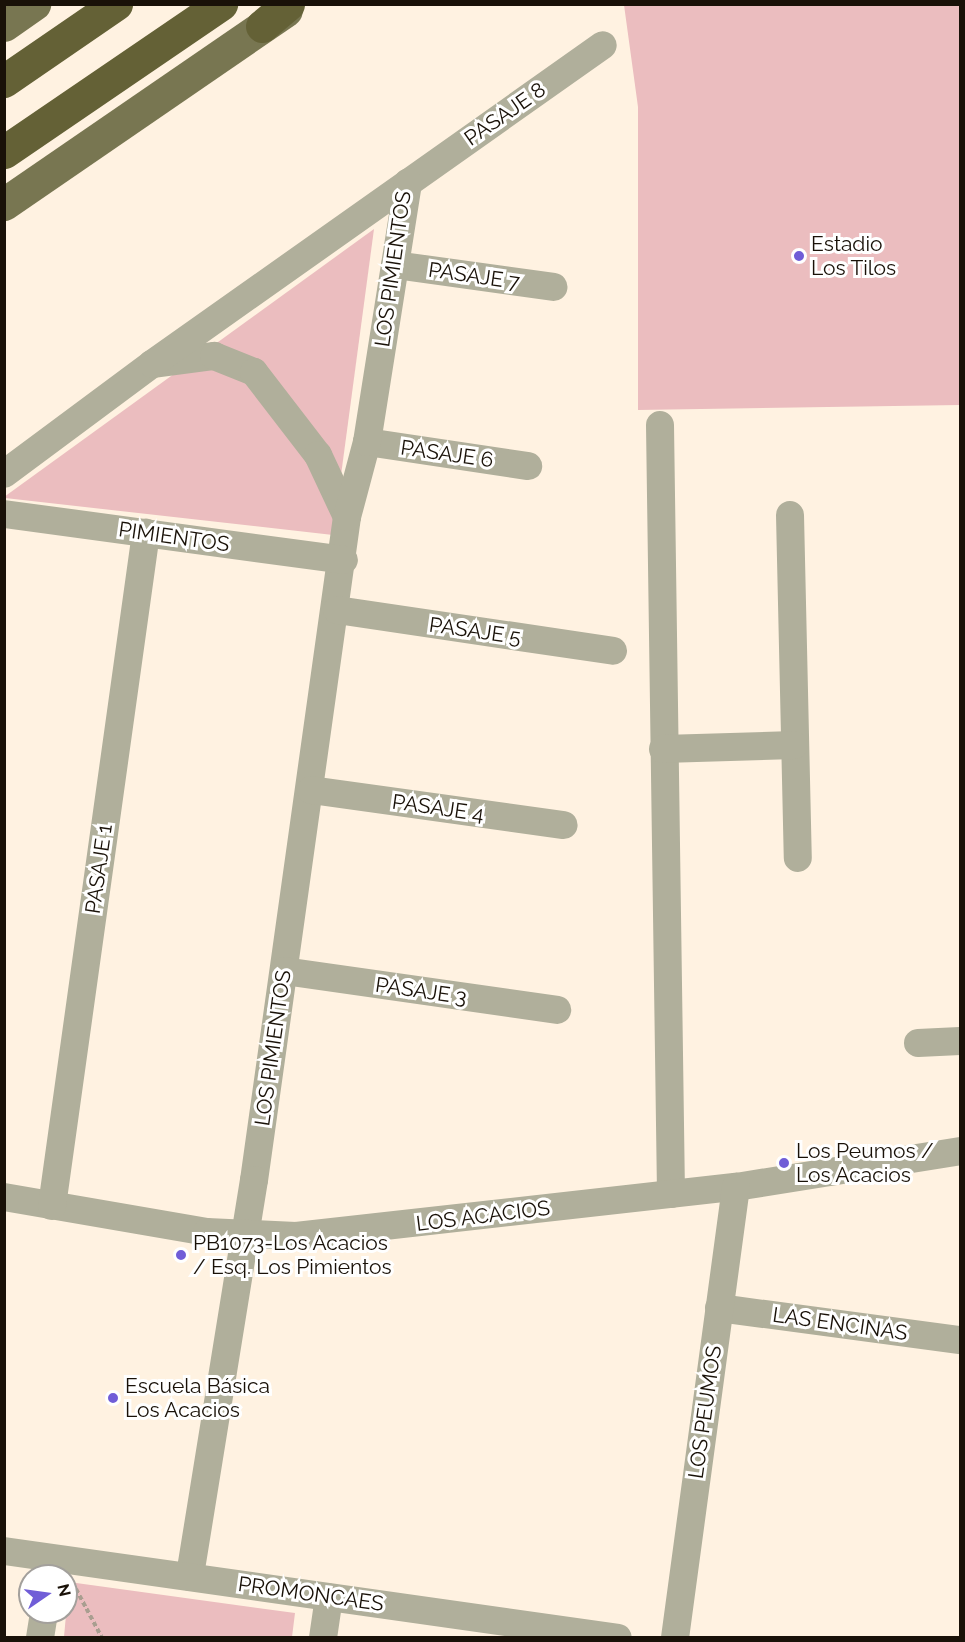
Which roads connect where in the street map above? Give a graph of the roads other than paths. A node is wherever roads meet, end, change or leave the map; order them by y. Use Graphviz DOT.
graph roads {
  1 [pos="34,4"];
  2 [pos="116,4"];
  3 [pos="221,4"];
  4 [pos="288,4"];
  5 [pos="295,4"];
  6 [pos="4,25"];
  7 [pos="262,26"];
  8 [pos="603,45"];
  9 [pos="4,81"];
  10 [pos="4,152"];
  11 [pos="408,182"];
  12 [pos="4,204"];
  13 [pos="395,265"];
  14 [pos="553,287"];
  15 [pos="152,364"];
  16 [pos="660,425"];
  17 [pos="367,442"];
  18 [pos="528,466"];
  19 [pos="4,474"];
  20 [pos="4,514"];
  21 [pos="790,515"];
  22 [pos="347,517"];
  23 [pos="146,533"];
  24 [pos="344,560"];
  25 [pos="337,610"];
  26 [pos="612,651"];
  27 [pos="794,745"];
  28 [pos="663,749"];
  29 [pos="311,790"];
  30 [pos="564,825"];
  31 [pos="798,858"];
  32 [pos="284,971"];
  33 [pos="557,1010"];
  34 [pos="960,1041"];
  35 [pos="918,1043"];
  36 [pos="960,1151"];
  37 [pos="736,1187"];
  38 [pos="671,1194"];
  39 [pos="4,1197"];
  40 [pos="52,1206"];
  41 [pos="243,1235"];
  42 [pos="719,1308"];
  43 [pos="960,1340"];
  44 [pos="4,1551"];
  45 [pos="41,1564"];
  46 [pos="78,1569"];
  47 [pos="190,1577"];
  48 [pos="329,1597"];
  49 [pos="323,1638"];
  50 [pos="618,1638"];
  51 [pos="675,1638"];
  1 -- 6 [label="main road"];
  2 -- 9 [label="highway"];
  3 -- 10 [label="highway"];
  4 -- 7 [label="highway"];
  5 -- 7 [label="main road"];
  7 -- 12 [label="main road"];
  8 -- 11 [label="street, PASAJE 8"];
  11 -- 13 [label="street, LOS PIMIENTOS"];
  11 -- 15 [label="street, LOS PIMIENTOS"];
  13 -- 14 [label="street, PASAJE 7"];
  13 -- 17 [label="street, LOS PIMIENTOS"];
  15 -- 19 [label="street, LOS PIMIENTOS"];
  15 -- 22 [label="street, LOS PIMIENTOS"];
  16 -- 28 [label="street"];
  17 -- 18 [label="street, PASAJE 6"];
  17 -- 22 [label="street, LOS PIMIENTOS"];
  20 -- 23 [label="street, PIMIENTOS"];
  21 -- 27 [label="street"];
  22 -- 24 [label="street, LOS PIMIENTOS"];
  23 -- 24 [label="street, PIMIENTOS"];
  23 -- 40 [label="street, PASAJE 1"];
  24 -- 25 [label="street, LOS PIMIENTOS"];
  25 -- 26 [label="street, PASAJE 5"];
  25 -- 29 [label="street, LOS PIMIENTOS"];
  27 -- 28 [label="street"];
  27 -- 31 [label="street"];
  28 -- 38 [label="street"];
  29 -- 30 [label="street, PASAJE 4"];
  29 -- 32 [label="street, LOS PIMIENTOS"];
  32 -- 33 [label="street, PASAJE 3"];
  32 -- 41 [label="street, LOS PIMIENTOS"];
  34 -- 35 [label="street"];
  36 -- 37 [label="street, LOS ACACIOS"];
  37 -- 38 [label="street, LOS ACACIOS"];
  37 -- 42 [label="street, LOS PEUMOS"];
  38 -- 41 [label="street, LOS ACACIOS"];
  39 -- 40 [label="street, LOS ACACIOS"];
  40 -- 41 [label="street, LOS ACACIOS"];
  41 -- 47 [label="street, LOS PIMIENTOS"];
  42 -- 43 [label="street, LAS ENCINAS"];
  42 -- 51 [label="street, LOS PEUMOS"];
  44 -- 45 [label="street, PROMONCAES"];
  46 -- 47 [label="street, PROMONCAES"];
  47 -- 48 [label="street, PROMONCAES"];
  48 -- 49 [label="street"];
  48 -- 50 [label="street, PROMONCAES"];
}
